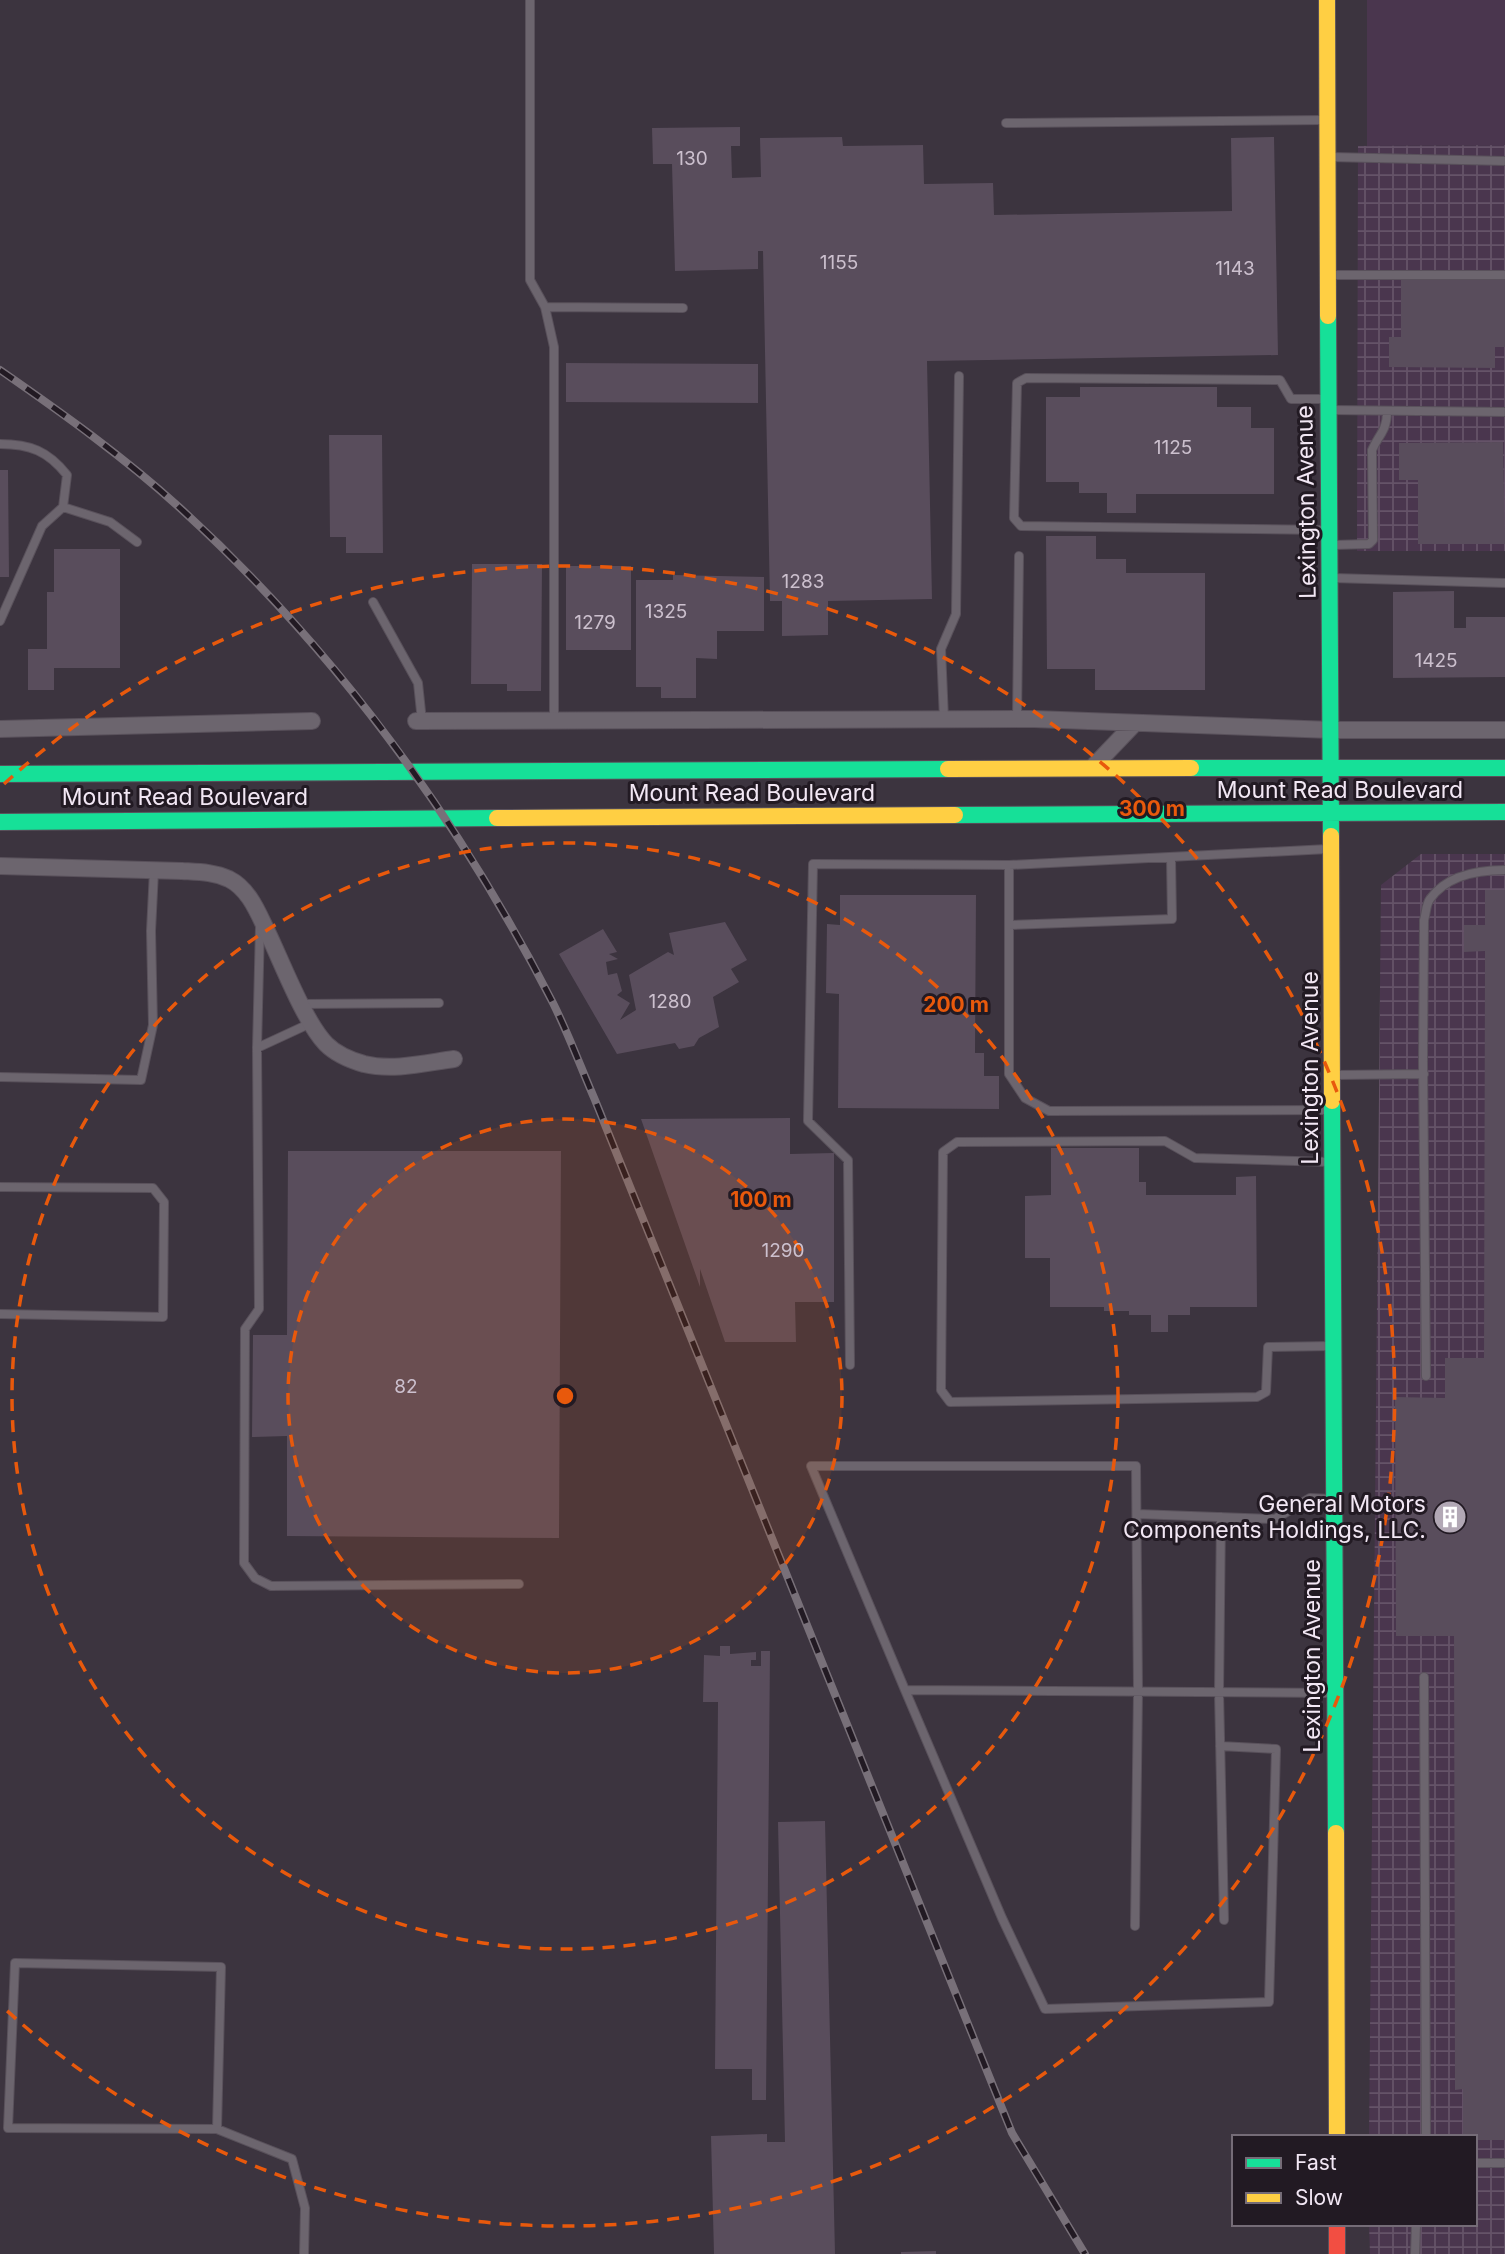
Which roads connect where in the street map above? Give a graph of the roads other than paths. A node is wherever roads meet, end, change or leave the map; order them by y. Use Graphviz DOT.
graph roads {
  1 [pos="530,0"];
  2 [pos="1327,0"];
  3 [pos="1327,120"];
  4 [pos="1006,123"];
  5 [pos="1328,157"];
  6 [pos="1505,161"];
  7 [pos="1328,275"];
  8 [pos="1505,275"];
  9 [pos="545,307"];
  10 [pos="684,308"];
  11 [pos="959,376"];
  12 [pos="1328,405"];
  13 [pos="1387,411"];
  14 [pos="1505,412"];
  15 [pos="0,444"];
  16 [pos="64,507"];
  17 [pos="1329,538"];
  18 [pos="137,542"];
  19 [pos="1019,556"];
  20 [pos="1330,578"];
  21 [pos="1505,583"];
  22 [pos="373,602"];
  23 [pos="0,621"];
  24 [pos="944,719"];
  25 [pos="1017,719"];
  26 [pos="419,720"];
  27 [pos="554,720"];
  28 [pos="312,721"];
  29 [pos="1135,723"];
  30 [pos="0,729"];
  31 [pos="1332,730"];
  32 [pos="1505,730"];
  33 [pos="1331,767"];
  34 [pos="1092,768"];
  35 [pos="1505,768"];
  36 [pos="0,774"];
  37 [pos="1332,812"];
  38 [pos="1505,812"];
  39 [pos="0,822"];
  40 [pos="1332,849"];
  41 [pos="1171,858"];
  42 [pos="1009,865"];
  43 [pos="0,866"];
  44 [pos="1505,870"];
  45 [pos="154,871"];
  46 [pos="260,916"];
  47 [pos="1009,925"];
  48 [pos="439,1003"];
  49 [pos="302,1004"];
  50 [pos="311,1023"];
  51 [pos="257,1048"];
  52 [pos="454,1059"];
  53 [pos="1424,1074"];
  54 [pos="1333,1075"];
  55 [pos="0,1077"];
  56 [pos="1333,1110"];
  57 [pos="1333,1162"];
  58 [pos="0,1186"];
  59 [pos="0,1314"];
  60 [pos="1334,1346"];
  61 [pos="850,1364"];
  62 [pos="1426,1376"];
  63 [pos="1334,1499"];
  64 [pos="1137,1514"];
  65 [pos="1222,1517"];
  66 [pos="519,1584"];
  67 [pos="1424,1677"];
  68 [pos="905,1690"];
  69 [pos="1138,1692"];
  70 [pos="1219,1692"];
  71 [pos="1335,1693"];
  72 [pos="1220,1746"];
  73 [pos="1224,1920"];
  74 [pos="1135,1926"];
  75 [pos="217,2129"];
  76 [pos="1337,2135"];
  77 [pos="1426,2135"];
  78 [pos="1477,2163"];
  79 [pos="1505,2163"];
  80 [pos="1337,2226"];
  81 [pos="1416,2226"];
  82 [pos="304,2254"];
  83 [pos="1337,2254"];
  84 [pos="1416,2254"];
  1 -- 9 [label="lane"];
  2 -- 3 [label="main road, Lexington Avenue"];
  3 -- 4 [label="lane"];
  3 -- 5 [label="main road, Lexington Avenue"];
  5 -- 6 [label="lane"];
  5 -- 7 [label="main road, Lexington Avenue"];
  7 -- 8 [label="lane"];
  7 -- 12 [label="main road, Lexington Avenue"];
  9 -- 10 [label="lane"];
  9 -- 27 [label="lane"];
  11 -- 24 [label="lane"];
  12 -- 13 [label="lane"];
  12 -- 17 [label="main road, Lexington Avenue"];
  12 -- 17 [label="lane"];
  13 -- 14 [label="lane"];
  13 -- 17 [label="lane"];
  15 -- 16 [label="lane"];
  16 -- 18 [label="lane"];
  16 -- 23 [label="lane"];
  17 -- 20 [label="main road, Lexington Avenue"];
  19 -- 25 [label="lane"];
  20 -- 21 [label="lane"];
  20 -- 31 [label="main road, Lexington Avenue"];
  22 -- 26 [label="lane"];
  24 -- 25 [label="street"];
  24 -- 27 [label="street"];
  25 -- 29 [label="street"];
  26 -- 27 [label="street"];
  28 -- 30 [label="street"];
  29 -- 31 [label="street"];
  29 -- 34 [label="street"];
  31 -- 32 [label="street"];
  31 -- 33 [label="main road, Lexington Avenue"];
  33 -- 34 [label="main road, Mount Read Boulevard"];
  33 -- 35 [label="main road, Mount Read Boulevard"];
  33 -- 37 [label="main road, Lexington Avenue"];
  34 -- 36 [label="main road, Mount Read Boulevard"];
  37 -- 38 [label="main road, Mount Read Boulevard"];
  37 -- 39 [label="main road, Mount Read Boulevard"];
  37 -- 40 [label="main road, Lexington Avenue"];
  40 -- 41 [label="lane"];
  40 -- 54 [label="main road, Lexington Avenue"];
  41 -- 42 [label="lane"];
  41 -- 47 [label="lane"];
  42 -- 47 [label="lane"];
  42 -- 61 [label="lane"];
  43 -- 45 [label="street"];
  44 -- 53 [label="lane"];
  45 -- 46 [label="street"];
  45 -- 55 [label="lane"];
  46 -- 49 [label="street"];
  46 -- 51 [label="lane"];
  47 -- 56 [label="lane"];
  48 -- 49 [label="lane"];
  49 -- 50 [label="street"];
  50 -- 51 [label="lane"];
  50 -- 52 [label="street"];
  51 -- 66 [label="lane"];
  53 -- 54 [label="lane"];
  53 -- 62 [label="lane"];
  54 -- 56 [label="main road, Lexington Avenue"];
  56 -- 57 [label="main road, Lexington Avenue"];
  57 -- 60 [label="main road, Lexington Avenue"];
  57 -- 60 [label="lane"];
  58 -- 59 [label="lane"];
  60 -- 63 [label="main road, Lexington Avenue"];
  63 -- 65 [label="lane"];
  63 -- 71 [label="main road, Lexington Avenue"];
  64 -- 65 [label="lane"];
  64 -- 68 [label="lane"];
  64 -- 69 [label="lane"];
  65 -- 70 [label="lane"];
  67 -- 77 [label="lane"];
  68 -- 69 [label="lane"];
  68 -- 72 [label="lane"];
  69 -- 70 [label="lane"];
  69 -- 74 [label="lane"];
  70 -- 71 [label="lane"];
  70 -- 72 [label="lane"];
  71 -- 76 [label="main road, Lexington Avenue"];
  72 -- 73 [label="lane"];
  75 -- 75 [label="lane"];
  75 -- 82 [label="lane"];
  78 -- 79 [label="lane"];
  80 -- 83 [label="main road"];
  81 -- 84 [label="lane"];
}
